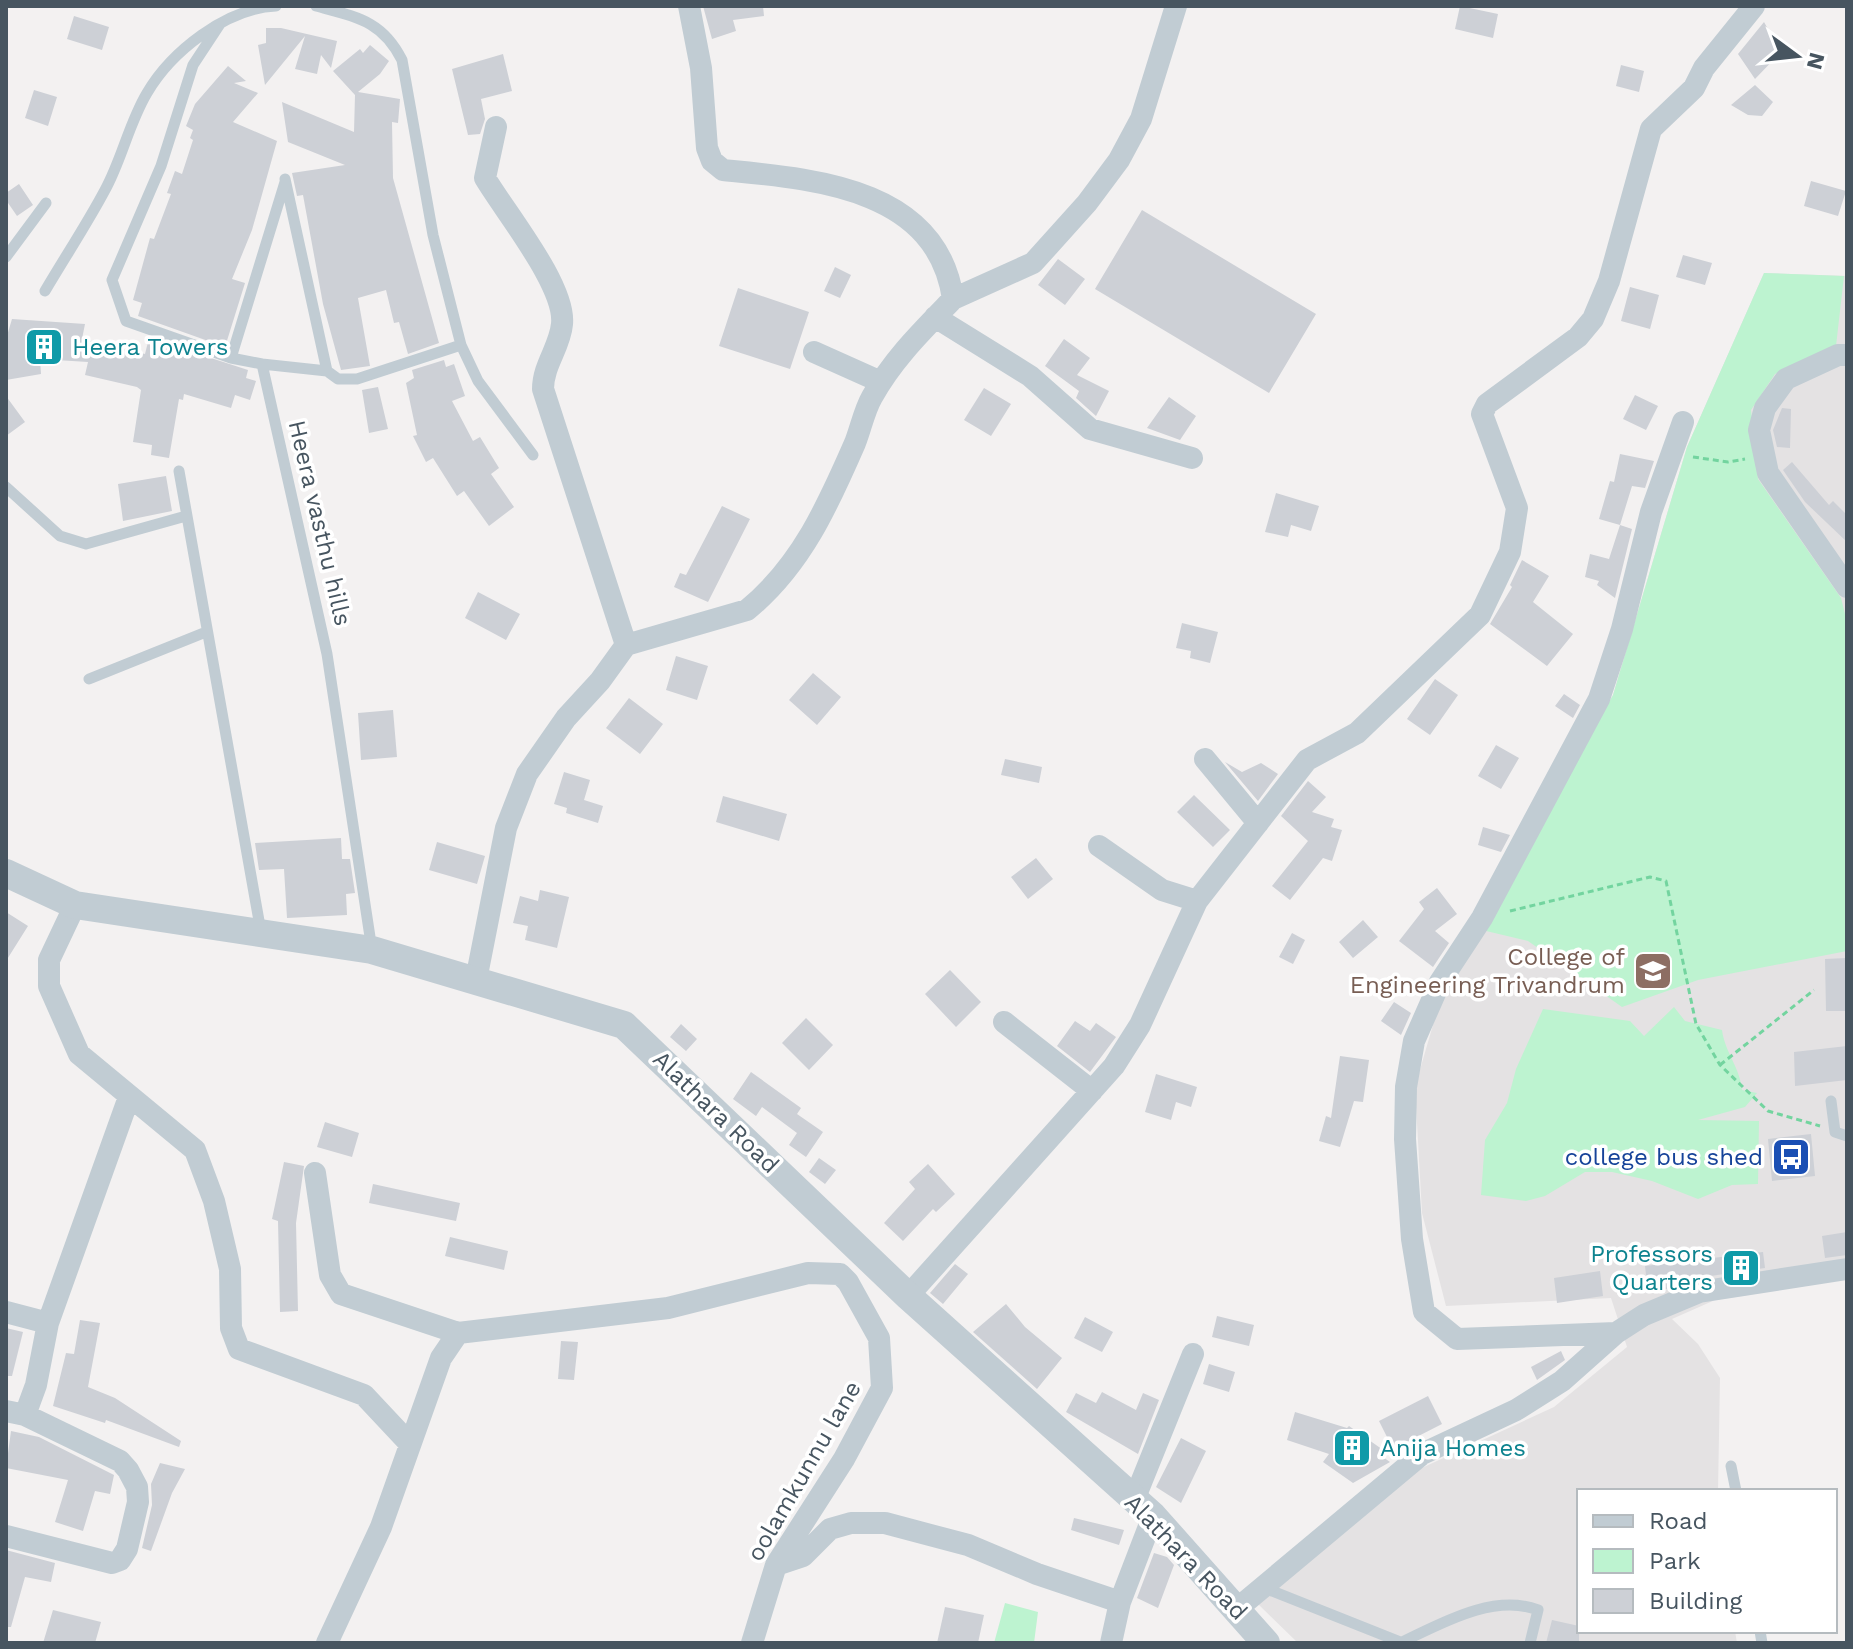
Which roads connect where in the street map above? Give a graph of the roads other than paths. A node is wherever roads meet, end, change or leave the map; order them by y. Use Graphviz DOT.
graph roads {
  1 [pos="276,6"];
  2 [pos="316,6"];
  3 [pos="689,6"];
  4 [pos="1176,6"];
  5 [pos="1754,6"];
  6 [pos="220,24"];
  7 [pos="496,127"];
  8 [pos="46,203"];
  9 [pos="6,257"];
  10 [pos="45,291"];
  11 [pos="953,299"];
  12 [pos="935,317"];
  13 [pos="461,345"];
  14 [pos="814,352"];
  15 [pos="1847,355"];
  16 [pos="231,358"];
  17 [pos="262,364"];
  18 [pos="327,371"];
  19 [pos="881,382"];
  20 [pos="1683,422"];
  21 [pos="533,455"];
  22 [pos="1192,458"];
  23 [pos="179,471"];
  24 [pos="6,487"];
  25 [pos="186,516"];
  26 [pos="1847,587"];
  27 [pos="206,632"];
  28 [pos="626,645"];
  29 [pos="89,679"];
  30 [pos="1205,759"];
  31 [pos="1258,823"];
  32 [pos="1099,846"];
  33 [pos="6,873"];
  34 [pos="1197,901"];
  35 [pos="75,905"];
  36 [pos="261,933"];
  37 [pos="372,950"];
  38 [pos="476,980"];
  39 [pos="1004,1022"];
  40 [pos="1092,1091"];
  41 [pos="129,1097"];
  42 [pos="1831,1101"];
  43 [pos="1841,1134"];
  44 [pos="315,1173"];
  45 [pos="1844,1274"];
  46 [pos="908,1296"];
  47 [pos="6,1312"];
  48 [pos="48,1323"];
  49 [pos="458,1333"];
  50 [pos="1616,1333"];
  51 [pos="1193,1354"];
  52 [pos="16,1413"];
  53 [pos="409,1443"];
  54 [pos="1731,1466"];
  55 [pos="1736,1489"];
  56 [pos="1143,1508"];
  57 [pos="6,1536"];
  58 [pos="776,1565"];
  59 [pos="1262,1587"];
  60 [pos="1120,1602"];
  61 [pos="1238,1608"];
  62 [pos="327,1643"];
  63 [pos="752,1643"];
  64 [pos="1111,1643"];
  65 [pos="1266,1643"];
  66 [pos="1402,1643"];
  67 [pos="1530,1643"];
  1 -- 6 [label="lane"];
  2 -- 13 [label="lane"];
  3 -- 11 [label="street"];
  4 -- 11 [label="street"];
  5 -- 31 [label="street"];
  6 -- 10 [label="lane"];
  6 -- 16 [label="lane"];
  7 -- 28 [label="street"];
  8 -- 9 [label="lane"];
  11 -- 12 [label="street"];
  12 -- 19 [label="street"];
  12 -- 22 [label="street"];
  13 -- 18 [label="lane"];
  13 -- 21 [label="lane"];
  14 -- 19 [label="street"];
  15 -- 26 [label="street"];
  16 -- 17 [label="lane"];
  16 -- 18 [label="lane"];
  17 -- 18 [label="lane"];
  17 -- 37 [label="lane, Heera vasthu hills"];
  19 -- 28 [label="street"];
  20 -- 50 [label="street"];
  23 -- 25 [label="lane"];
  24 -- 25 [label="lane"];
  25 -- 27 [label="lane"];
  27 -- 29 [label="lane"];
  27 -- 36 [label="lane"];
  28 -- 38 [label="street"];
  30 -- 31 [label="street"];
  31 -- 34 [label="street"];
  32 -- 34 [label="street"];
  33 -- 35 [label="street, Alathara Road"];
  34 -- 40 [label="street"];
  35 -- 36 [label="street, Alathara Road"];
  35 -- 41 [label="street"];
  36 -- 37 [label="street, Alathara Road"];
  37 -- 38 [label="street, Alathara Road"];
  38 -- 46 [label="street, Alathara Road"];
  39 -- 40 [label="street"];
  40 -- 46 [label="street"];
  41 -- 48 [label="street"];
  41 -- 53 [label="street"];
  42 -- 43 [label="lane"];
  44 -- 49 [label="street"];
  45 -- 50 [label="street"];
  46 -- 56 [label="street, Alathara Road"];
  47 -- 48 [label="street"];
  48 -- 52 [label="street"];
  49 -- 53 [label="street"];
  49 -- 58 [label="street, oolamkunnu lane"];
  50 -- 59 [label="street"];
  51 -- 56 [label="street"];
  52 -- 57 [label="street"];
  53 -- 62 [label="street"];
  54 -- 55 [label="lane"];
  56 -- 60 [label="street"];
  56 -- 61 [label="street, Alathara Road"];
  58 -- 60 [label="street"];
  58 -- 63 [label="street, oolamkunnu lane"];
  59 -- 61 [label="street"];
  59 -- 66 [label="lane"];
  60 -- 64 [label="street"];
  61 -- 65 [label="street, Alathara Road"];
  66 -- 67 [label="lane"];
}
